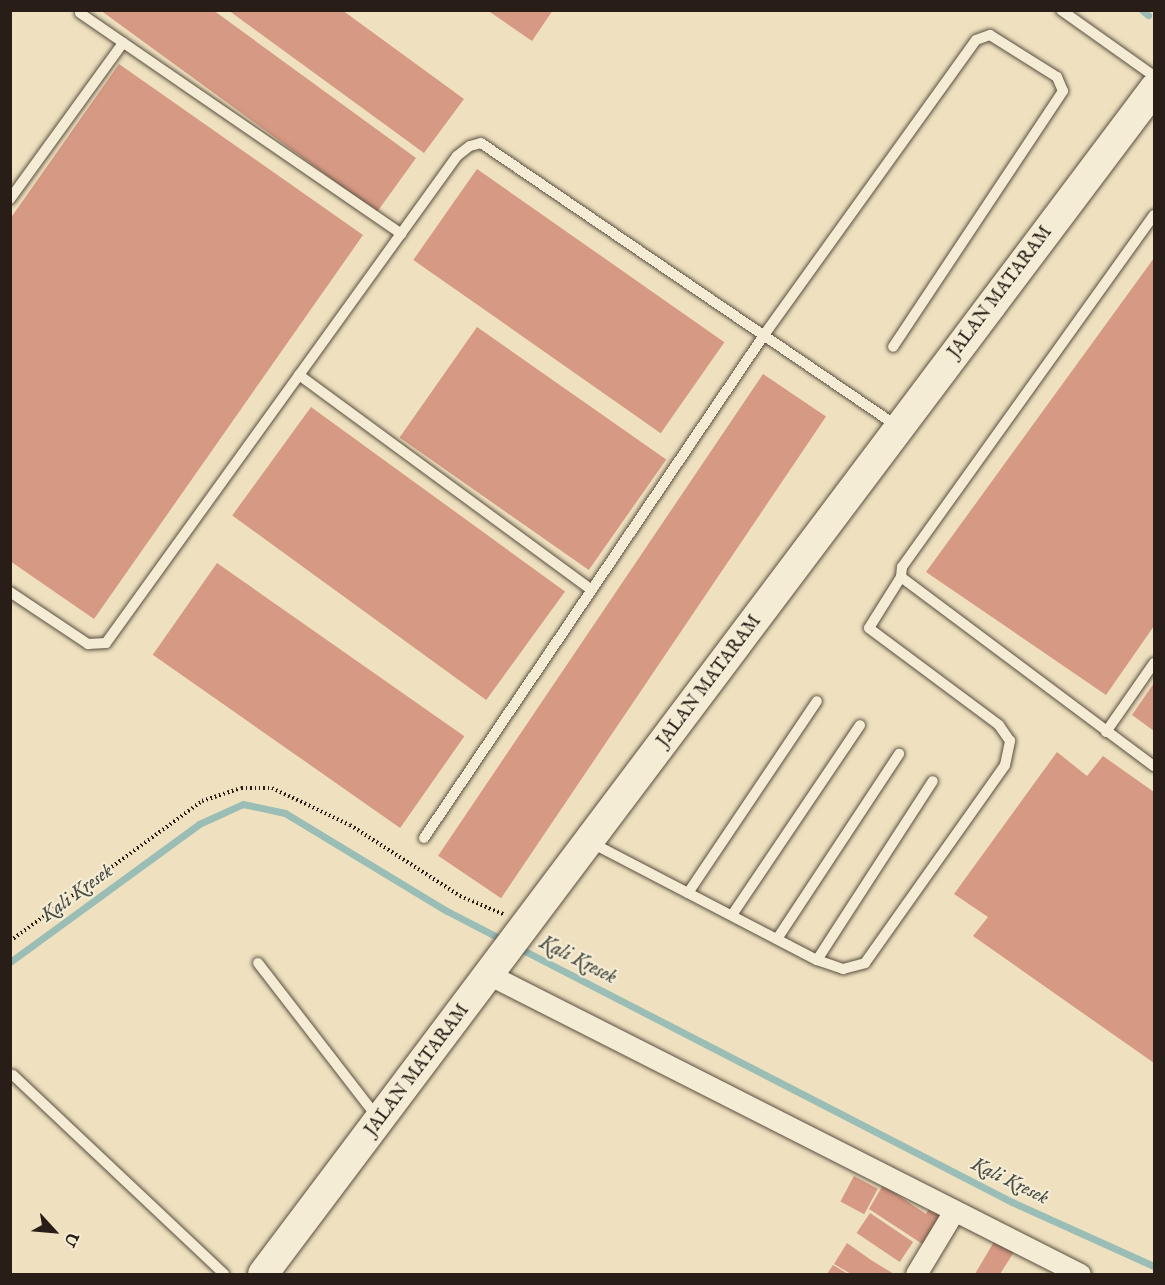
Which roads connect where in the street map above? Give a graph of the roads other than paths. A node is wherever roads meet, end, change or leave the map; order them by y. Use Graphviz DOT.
graph roads {
  1 [pos="1061,10"];
  2 [pos="80,13"];
  3 [pos="123,43"];
  4 [pos="1155,76"];
  5 [pos="1155,89"];
  6 [pos="10,199"];
  7 [pos="1155,215"];
  8 [pos="401,234"];
  9 [pos="764,335"];
  10 [pos="893,347"];
  11 [pos="299,375"];
  12 [pos="900,428"];
  13 [pos="901,577"];
  14 [pos="592,590"];
  15 [pos="10,592"];
  16 [pos="1155,663"];
  17 [pos="817,701"];
  18 [pos="860,725"];
  19 [pos="1106,732"];
  20 [pos="899,754"];
  21 [pos="1155,766"];
  22 [pos="933,781"];
  23 [pos="424,838"];
  24 [pos="590,842"];
  25 [pos="688,893"];
  26 [pos="732,915"];
  27 [pos="777,939"];
  28 [pos="817,960"];
  29 [pos="258,963"];
  30 [pos="492,971"];
  31 [pos="13,1075"];
  32 [pos="380,1121"];
  33 [pos="954,1211"];
  34 [pos="224,1275"];
  35 [pos="263,1275"];
  36 [pos="916,1275"];
  37 [pos="1080,1275"];
  1 -- 4 [label="lane"];
  2 -- 3 [label="lane"];
  3 -- 6 [label="lane"];
  3 -- 8 [label="lane"];
  5 -- 12 [label="main road, JALAN MATARAM"];
  7 -- 13 [label="lane"];
  8 -- 9 [label="lane"];
  8 -- 11 [label="lane"];
  9 -- 10 [label="lane"];
  9 -- 12 [label="lane"];
  9 -- 14 [label="lane"];
  11 -- 14 [label="lane"];
  11 -- 15 [label="lane"];
  12 -- 24 [label="main road, JALAN MATARAM"];
  13 -- 19 [label="lane"];
  13 -- 28 [label="lane"];
  14 -- 23 [label="lane"];
  16 -- 19 [label="lane"];
  17 -- 25 [label="lane"];
  18 -- 26 [label="lane"];
  19 -- 21 [label="lane"];
  20 -- 27 [label="lane"];
  22 -- 28 [label="lane"];
  24 -- 25 [label="lane"];
  24 -- 30 [label="main road, JALAN MATARAM"];
  25 -- 26 [label="lane"];
  26 -- 27 [label="lane"];
  27 -- 28 [label="lane"];
  29 -- 32 [label="lane"];
  30 -- 32 [label="main road, JALAN MATARAM"];
  30 -- 33 [label="street"];
  31 -- 34 [label="lane"];
  32 -- 35 [label="main road, JALAN MATARAM"];
  33 -- 36 [label="street"];
  33 -- 37 [label="street"];
}
